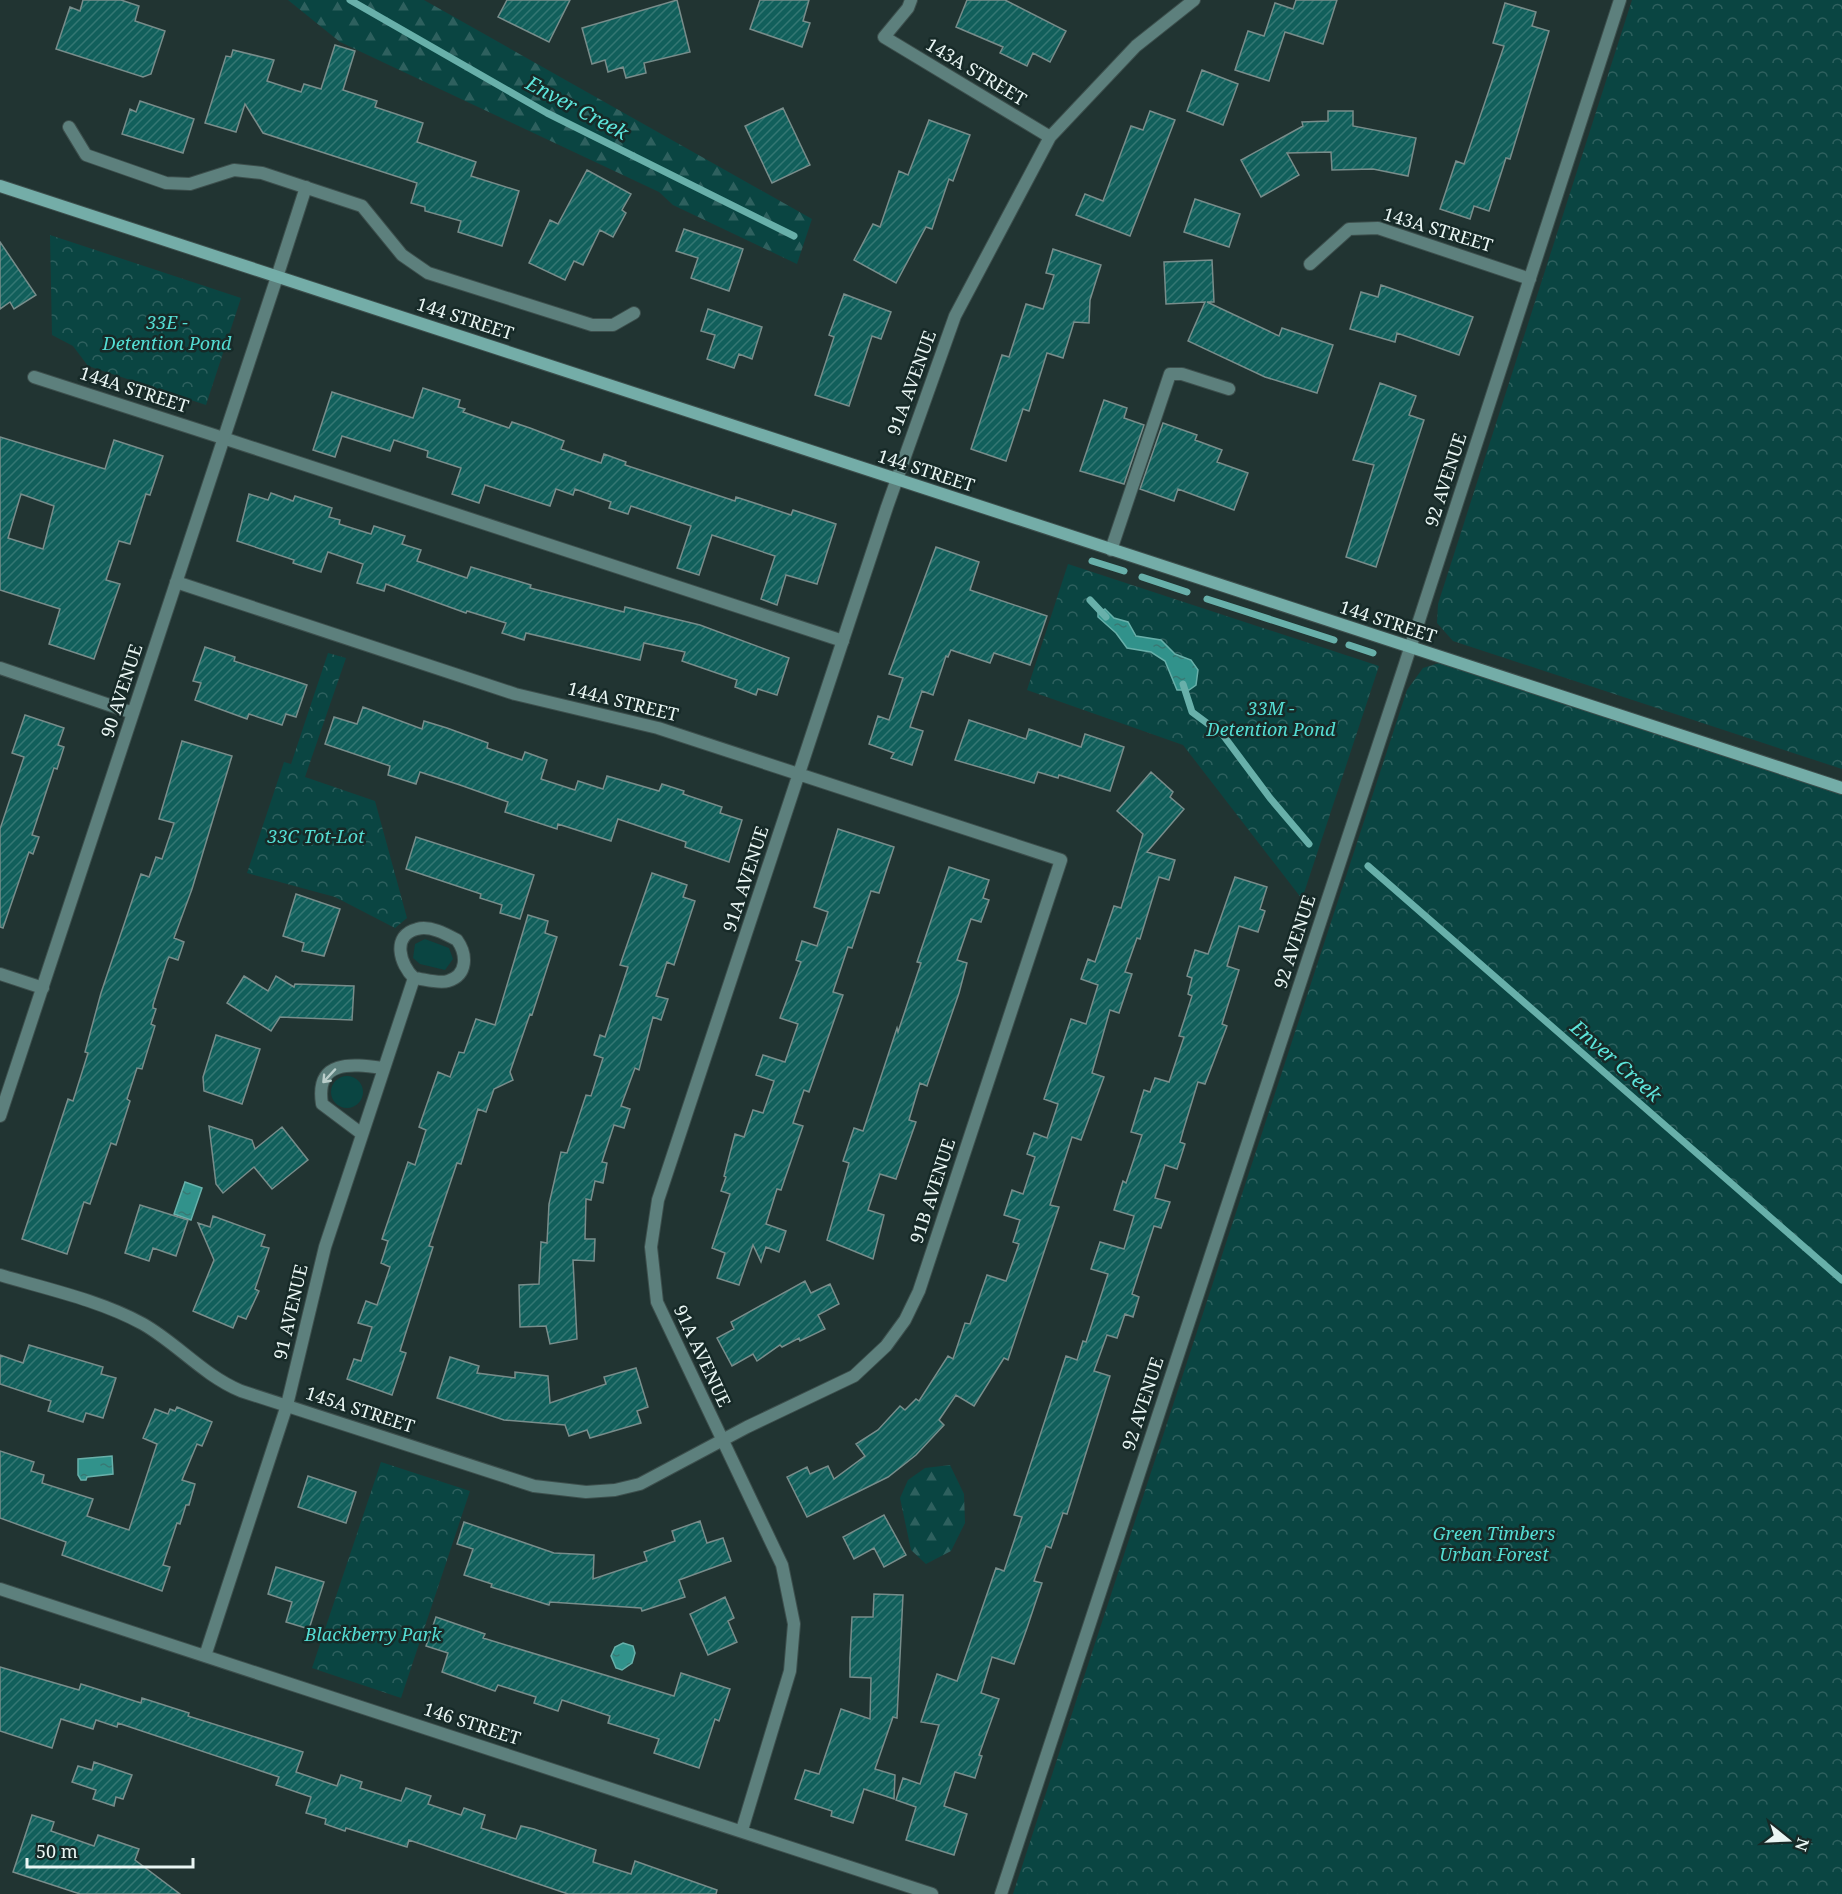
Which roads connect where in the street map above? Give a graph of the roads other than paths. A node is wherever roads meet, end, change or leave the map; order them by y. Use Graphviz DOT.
graph roads {
  1 [pos="911,0"];
  2 [pos="1194,0"];
  3 [pos="1620,0"];
  4 [pos="69,127"];
  5 [pos="1050,137"];
  6 [pos="0,186"];
  7 [pos="306,187"];
  8 [pos="1310,264"];
  9 [pos="277,276"];
  10 [pos="1530,279"];
  11 [pos="634,313"];
  12 [pos="34,376"];
  13 [pos="1229,389"];
  14 [pos="223,438"];
  15 [pos="896,480"];
  16 [pos="1111,550"];
  17 [pos="176,582"];
  18 [pos="843,641"];
  19 [pos="1410,648"];
  20 [pos="0,668"];
  21 [pos="133,713"];
  22 [pos="799,775"];
  23 [pos="1842,788"];
  24 [pos="1061,860"];
  25 [pos="0,974"];
  26 [pos="414,978"];
  27 [pos="43,987"];
  28 [pos="383,1068"];
  29 [pos="0,1116"];
  30 [pos="362,1134"];
  31 [pos="0,1275"];
  32 [pos="287,1405"];
  33 [pos="722,1441"];
  34 [pos="0,1589"];
  35 [pos="205,1656"];
  36 [pos="742,1830"];
  37 [pos="932,1894"];
  38 [pos="1001,1894"];
  1 -- 5 [label="street, 143A STREET"];
  2 -- 5 [label="street, 91A AVENUE"];
  3 -- 10 [label="street, 92 AVENUE"];
  4 -- 7 [label="street"];
  5 -- 15 [label="street, 91A AVENUE"];
  6 -- 9 [label="main road, 144 STREET"];
  7 -- 9 [label="street, 90 AVENUE"];
  7 -- 11 [label="street"];
  8 -- 10 [label="street, 143A STREET"];
  9 -- 14 [label="street, 90 AVENUE"];
  9 -- 15 [label="main road, 144 STREET"];
  10 -- 19 [label="street, 92 AVENUE"];
  12 -- 14 [label="street, 144A STREET"];
  13 -- 16 [label="street"];
  14 -- 17 [label="street, 90 AVENUE"];
  14 -- 18 [label="street, 144A STREET"];
  15 -- 16 [label="main road, 144 STREET"];
  15 -- 18 [label="street, 91A AVENUE"];
  16 -- 19 [label="main road, 144 STREET"];
  17 -- 21 [label="street, 90 AVENUE"];
  17 -- 22 [label="street, 144A STREET"];
  18 -- 22 [label="street, 91A AVENUE"];
  19 -- 23 [label="main road, 144 STREET"];
  19 -- 38 [label="street, 92 AVENUE"];
  20 -- 21 [label="street"];
  21 -- 27 [label="street, 90 AVENUE"];
  22 -- 24 [label="street, 144A STREET"];
  22 -- 33 [label="street, 91A AVENUE"];
  24 -- 33 [label="street, 91B AVENUE"];
  25 -- 27 [label="street"];
  26 -- 26 [label="street"];
  26 -- 28 [label="street, 91 AVENUE"];
  27 -- 29 [label="street, 90 AVENUE"];
  28 -- 30 [label="street, 91 AVENUE"];
  28 -- 30 [label="street, one-way"];
  30 -- 32 [label="street, 91 AVENUE"];
  31 -- 32 [label="street, 145A STREET"];
  32 -- 33 [label="street, 145A STREET"];
  32 -- 35 [label="street, 91 AVENUE"];
  33 -- 36 [label="street, 91A AVENUE"];
  34 -- 35 [label="street, 146 STREET"];
  35 -- 36 [label="street, 146 STREET"];
  36 -- 37 [label="street, 146 STREET"];
}
